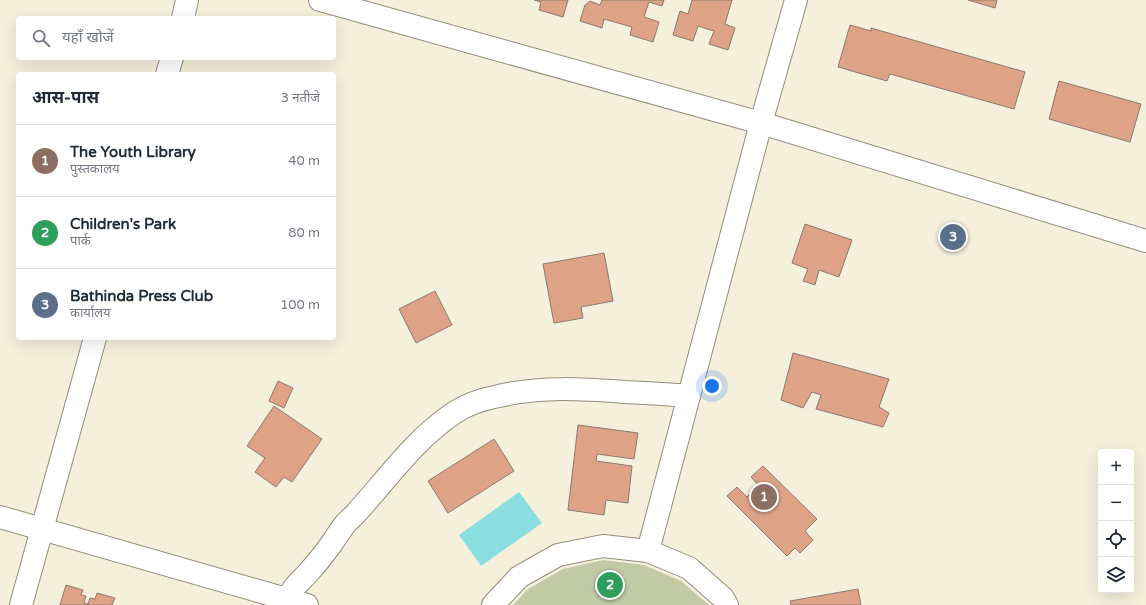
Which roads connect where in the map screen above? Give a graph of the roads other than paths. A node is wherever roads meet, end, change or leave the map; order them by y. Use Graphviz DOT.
graph roads {
  1 [pos="188,0"];
  2 [pos="320,0"];
  3 [pos="796,0"];
  4 [pos="183,16"];
  5 [pos="171,60"];
  6 [pos="168,72"];
  7 [pos="761,123"];
  8 [pos="1146,242"];
  9 [pos="94,340"];
  10 [pos="689,396"];
  11 [pos="0,516"];
  12 [pos="43,528"];
  13 [pos="648,551"];
  14 [pos="293,603"];
  15 [pos="21,605"];
  16 [pos="493,605"];
  17 [pos="727,605"];
  1 -- 4 [label="street"];
  2 -- 7 [label="street"];
  3 -- 7 [label="street"];
  5 -- 6 [label="street"];
  7 -- 8 [label="street"];
  7 -- 10 [label="street"];
  9 -- 12 [label="street"];
  10 -- 13 [label="street"];
  10 -- 14 [label="street"];
  11 -- 12 [label="street"];
  12 -- 14 [label="street"];
  12 -- 15 [label="street"];
  13 -- 16 [label="street"];
  13 -- 17 [label="street"];
}
